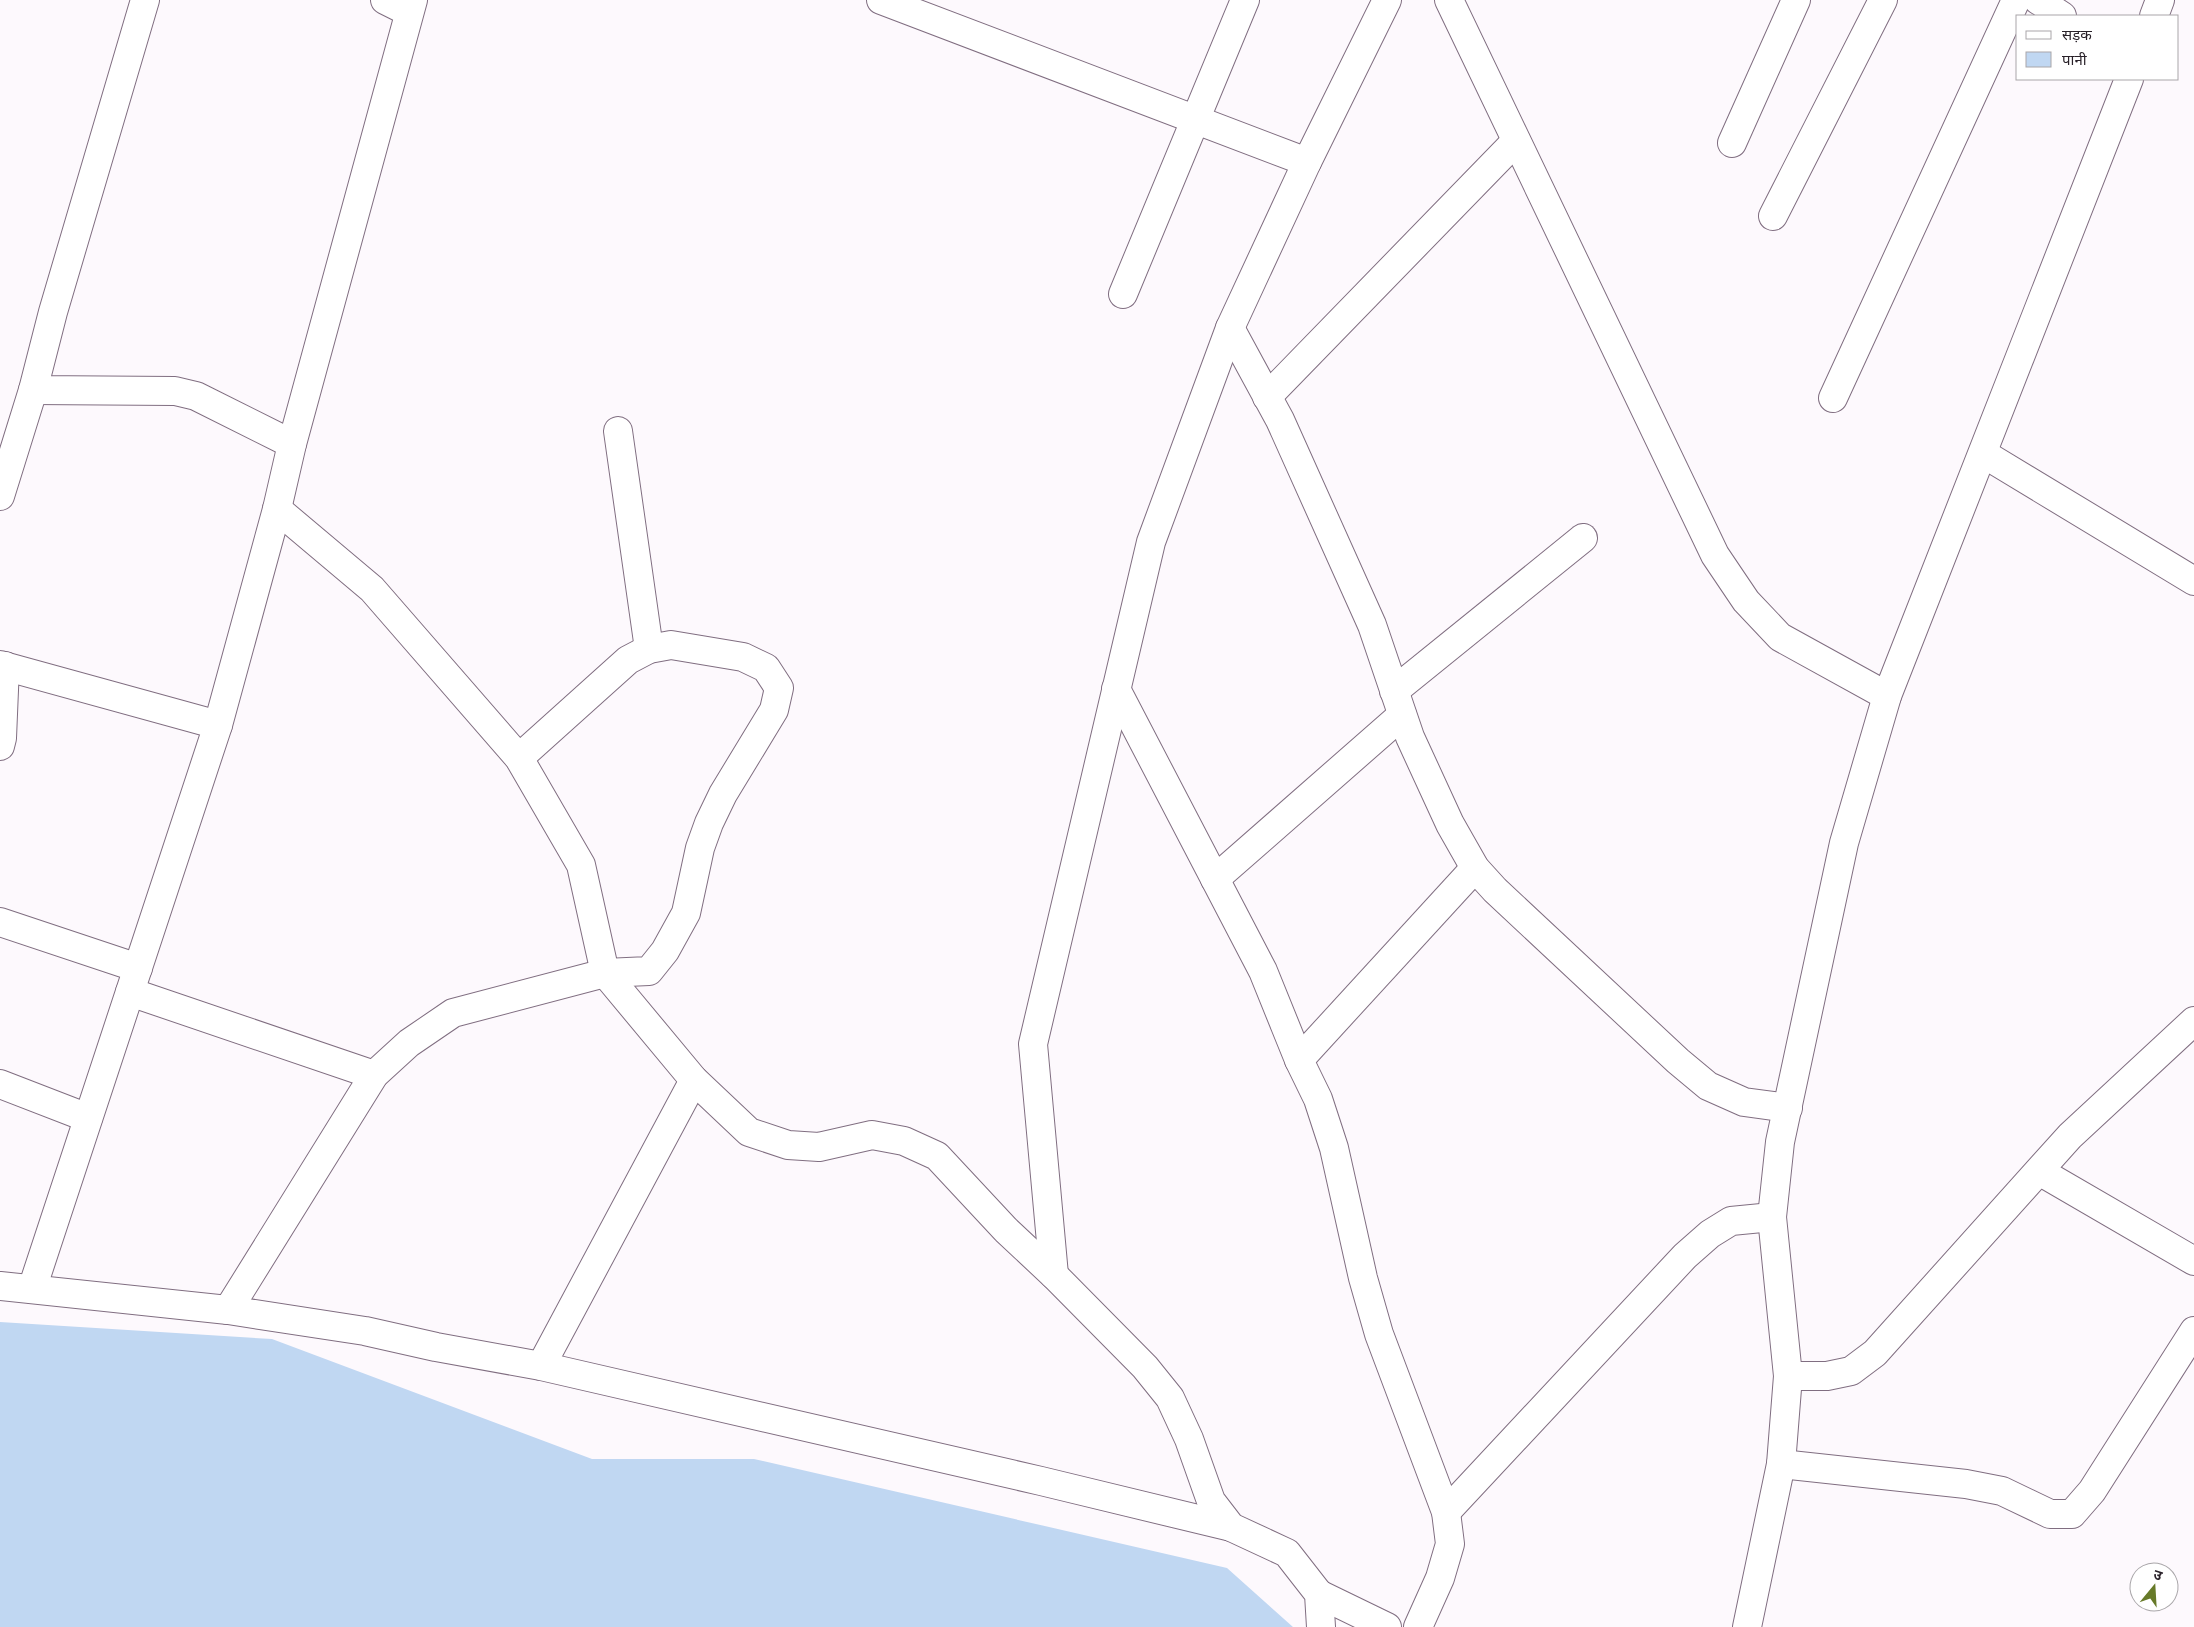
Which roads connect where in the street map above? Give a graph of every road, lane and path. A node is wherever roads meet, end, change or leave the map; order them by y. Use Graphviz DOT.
graph roads {
  1 [pos="145,0"];
  2 [pos="385,0"];
  3 [pos="881,0"];
  4 [pos="1245,0"];
  5 [pos="1387,0"];
  6 [pos="1449,0"];
  7 [pos="1796,0"];
  8 [pos="1883,0"];
  9 [pos="2016,0"];
  10 [pos="2038,0"];
  11 [pos="2160,0"];
  12 [pos="411,6"];
  13 [pos="921,7"];
  14 [pos="2060,15"];
  15 [pos="2154,15"];
  16 [pos="2129,80"];
  17 [pos="1195,120"];
  18 [pos="1516,140"];
  19 [pos="1732,143"];
  20 [pos="1307,162"];
  21 [pos="1773,216"];
  22 [pos="1124,294"];
  23 [pos="1230,328"];
  24 [pos="33,390"];
  25 [pos="1267,397"];
  26 [pos="1833,398"];
  27 [pos="618,431"];
  28 [pos="292,444"];
  29 [pos="1984,454"];
  30 [pos="0,496"];
  31 [pos="277,509"];
  32 [pos="1583,538"];
  33 [pos="2194,581"];
  34 [pos="649,649"];
  35 [pos="3,666"];
  36 [pos="1116,689"];
  37 [pos="1887,696"];
  38 [pos="1398,703"];
  39 [pos="218,725"];
  40 [pos="0,746"];
  41 [pos="519,758"];
  42 [pos="1475,868"];
  43 [pos="1215,879"];
  44 [pos="0,922"];
  45 [pos="605,973"];
  46 [pos="134,980"];
  47 [pos="2194,1021"];
  48 [pos="1299,1060"];
  49 [pos="374,1075"];
  50 [pos="694,1080"];
  51 [pos="0,1084"];
  52 [pos="1788,1108"];
  53 [pos="88,1118"];
  54 [pos="2039,1171"];
  55 [pos="1772,1217"];
  56 [pos="2194,1261"];
  57 [pos="1054,1275"];
  58 [pos="0,1286"];
  59 [pos="32,1289"];
  60 [pos="228,1310"];
  61 [pos="2194,1331"];
  62 [pos="541,1366"];
  63 [pos="1788,1376"];
  64 [pos="1781,1464"];
  65 [pos="1446,1512"];
  66 [pos="1231,1527"];
  67 [pos="1319,1594"];
  68 [pos="1321,1627"];
  69 [pos="1387,1627"];
  70 [pos="1418,1627"];
  71 [pos="1747,1627"];
  1 -- 24 [label="street"];
  2 -- 12 [label="street"];
  3 -- 13 [label="street"];
  4 -- 17 [label="street"];
  5 -- 20 [label="street"];
  6 -- 18 [label="street"];
  7 -- 19 [label="street"];
  8 -- 21 [label="street"];
  9 -- 26 [label="street"];
  10 -- 14 [label="street"];
  11 -- 15 [label="street"];
  12 -- 28 [label="street"];
  13 -- 17 [label="street"];
  16 -- 29 [label="street"];
  17 -- 20 [label="street"];
  17 -- 22 [label="street"];
  18 -- 25 [label="street"];
  18 -- 37 [label="street"];
  20 -- 23 [label="street"];
  23 -- 25 [label="street"];
  23 -- 36 [label="street"];
  24 -- 28 [label="street"];
  24 -- 30 [label="street"];
  25 -- 38 [label="street"];
  27 -- 34 [label="street"];
  28 -- 31 [label="street"];
  29 -- 33 [label="street"];
  29 -- 37 [label="street"];
  31 -- 39 [label="street"];
  31 -- 41 [label="street"];
  32 -- 38 [label="street"];
  34 -- 41 [label="street"];
  34 -- 45 [label="street"];
  35 -- 39 [label="street"];
  35 -- 40 [label="street"];
  36 -- 43 [label="street"];
  36 -- 57 [label="street"];
  37 -- 52 [label="street"];
  38 -- 42 [label="street"];
  38 -- 43 [label="street"];
  39 -- 46 [label="street"];
  41 -- 45 [label="street"];
  42 -- 48 [label="street"];
  42 -- 52 [label="street"];
  43 -- 48 [label="street"];
  44 -- 46 [label="street"];
  45 -- 49 [label="street"];
  45 -- 50 [label="street"];
  46 -- 49 [label="street"];
  46 -- 53 [label="street"];
  47 -- 54 [label="street"];
  48 -- 65 [label="street"];
  49 -- 60 [label="street"];
  50 -- 57 [label="street"];
  50 -- 62 [label="street"];
  51 -- 53 [label="street"];
  52 -- 55 [label="street"];
  53 -- 59 [label="street"];
  54 -- 56 [label="street"];
  54 -- 63 [label="street"];
  55 -- 63 [label="street"];
  55 -- 65 [label="street"];
  57 -- 66 [label="street"];
  58 -- 59 [label="street"];
  59 -- 60 [label="street"];
  60 -- 62 [label="street"];
  61 -- 64 [label="street"];
  62 -- 66 [label="street"];
  63 -- 64 [label="street"];
  64 -- 71 [label="street"];
  65 -- 70 [label="street"];
  66 -- 67 [label="street"];
  67 -- 68 [label="street"];
  67 -- 69 [label="street"];
}
